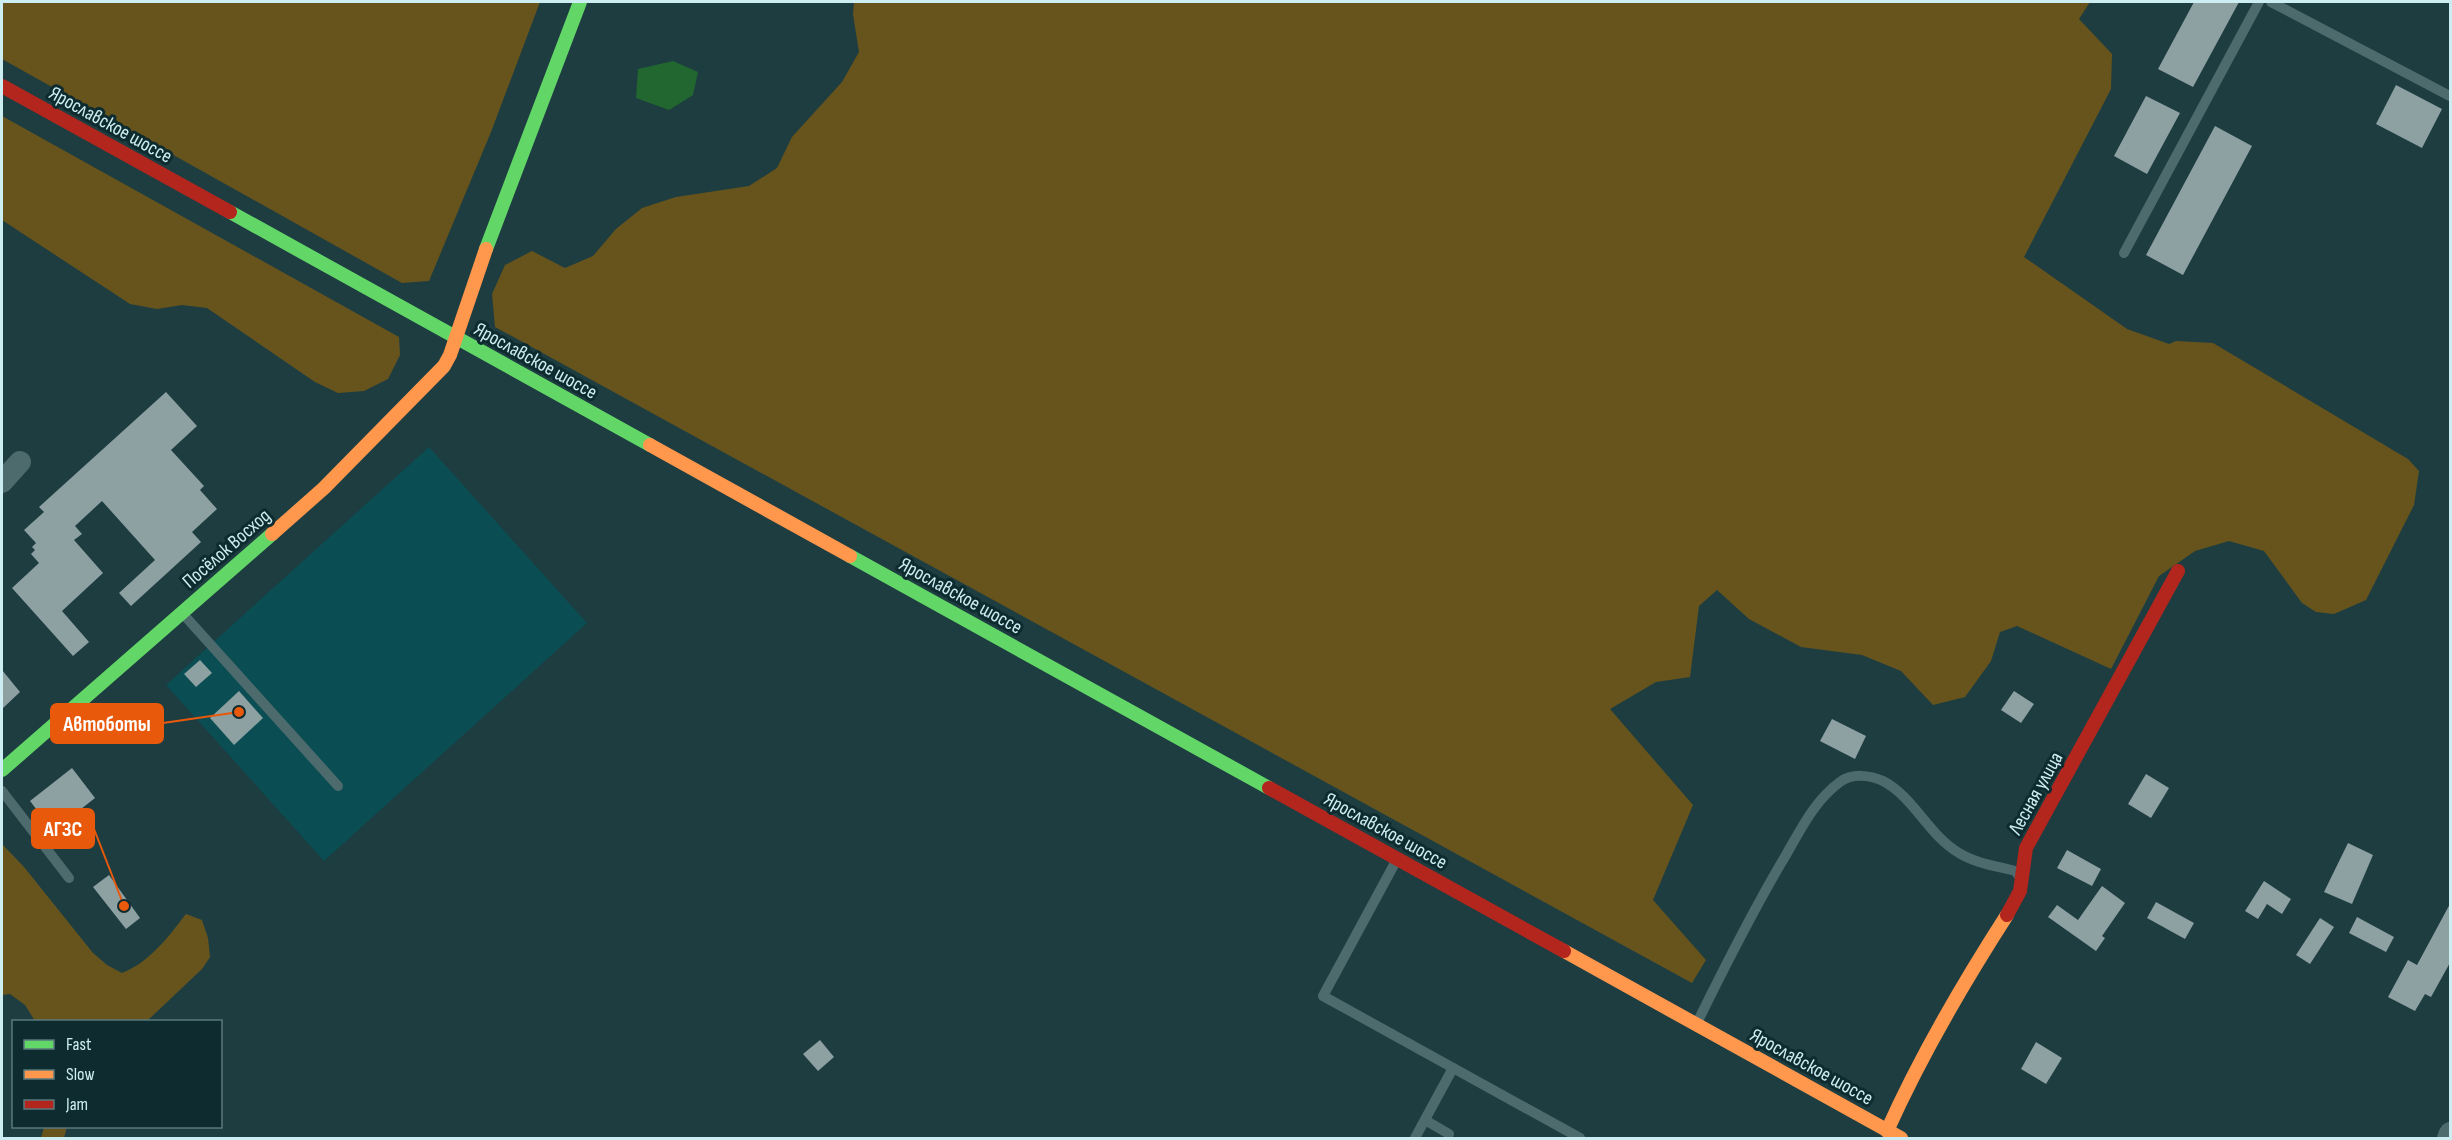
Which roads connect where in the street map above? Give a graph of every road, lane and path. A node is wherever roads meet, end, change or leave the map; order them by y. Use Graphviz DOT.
graph roads {
  1 [pos="580,2"];
  2 [pos="2259,2"];
  3 [pos="2271,2"];
  4 [pos="2,86"];
  5 [pos="2451,96"];
  6 [pos="2124,253"];
  7 [pos="455,337"];
  8 [pos="20,462"];
  9 [pos="2,482"];
  10 [pos="2178,572"];
  11 [pos="182,613"];
  12 [pos="2,770"];
  13 [pos="338,786"];
  14 [pos="2,791"];
  15 [pos="1397,858"];
  16 [pos="69,878"];
  17 [pos="2022,879"];
  18 [pos="1697,1024"];
  19 [pos="1453,1068"];
  20 [pos="1425,1120"];
  21 [pos="1887,1131"];
  22 [pos="2451,1133"];
  23 [pos="1449,1134"];
  24 [pos="1415,1138"];
  25 [pos="1580,1138"];
  26 [pos="1901,1138"];
  27 [pos="2448,1138"];
  1 -- 7 [label="main road, Посёлок Восход"];
  2 -- 6 [label="lane"];
  3 -- 5 [label="lane"];
  4 -- 7 [label="main road, Ярославское шоссе"];
  7 -- 11 [label="main road, Посёлок Восход"];
  7 -- 15 [label="main road, Ярославское шоссе"];
  8 -- 9 [label="street"];
  10 -- 17 [label="main road, Лесная улица"];
  11 -- 12 [label="main road, Посёлок Восход"];
  11 -- 13 [label="lane"];
  14 -- 16 [label="lane"];
  15 -- 18 [label="main road, Ярославское шоссе"];
  15 -- 19 [label="lane"];
  17 -- 18 [label="lane"];
  17 -- 21 [label="main road, Лесная улица"];
  18 -- 21 [label="main road, Ярославское шоссе"];
  19 -- 20 [label="lane"];
  19 -- 25 [label="lane"];
  20 -- 23 [label="lane"];
  20 -- 24 [label="lane"];
  21 -- 26 [label="main road, Ярославское шоссе"];
  22 -- 27 [label="street"];
}
